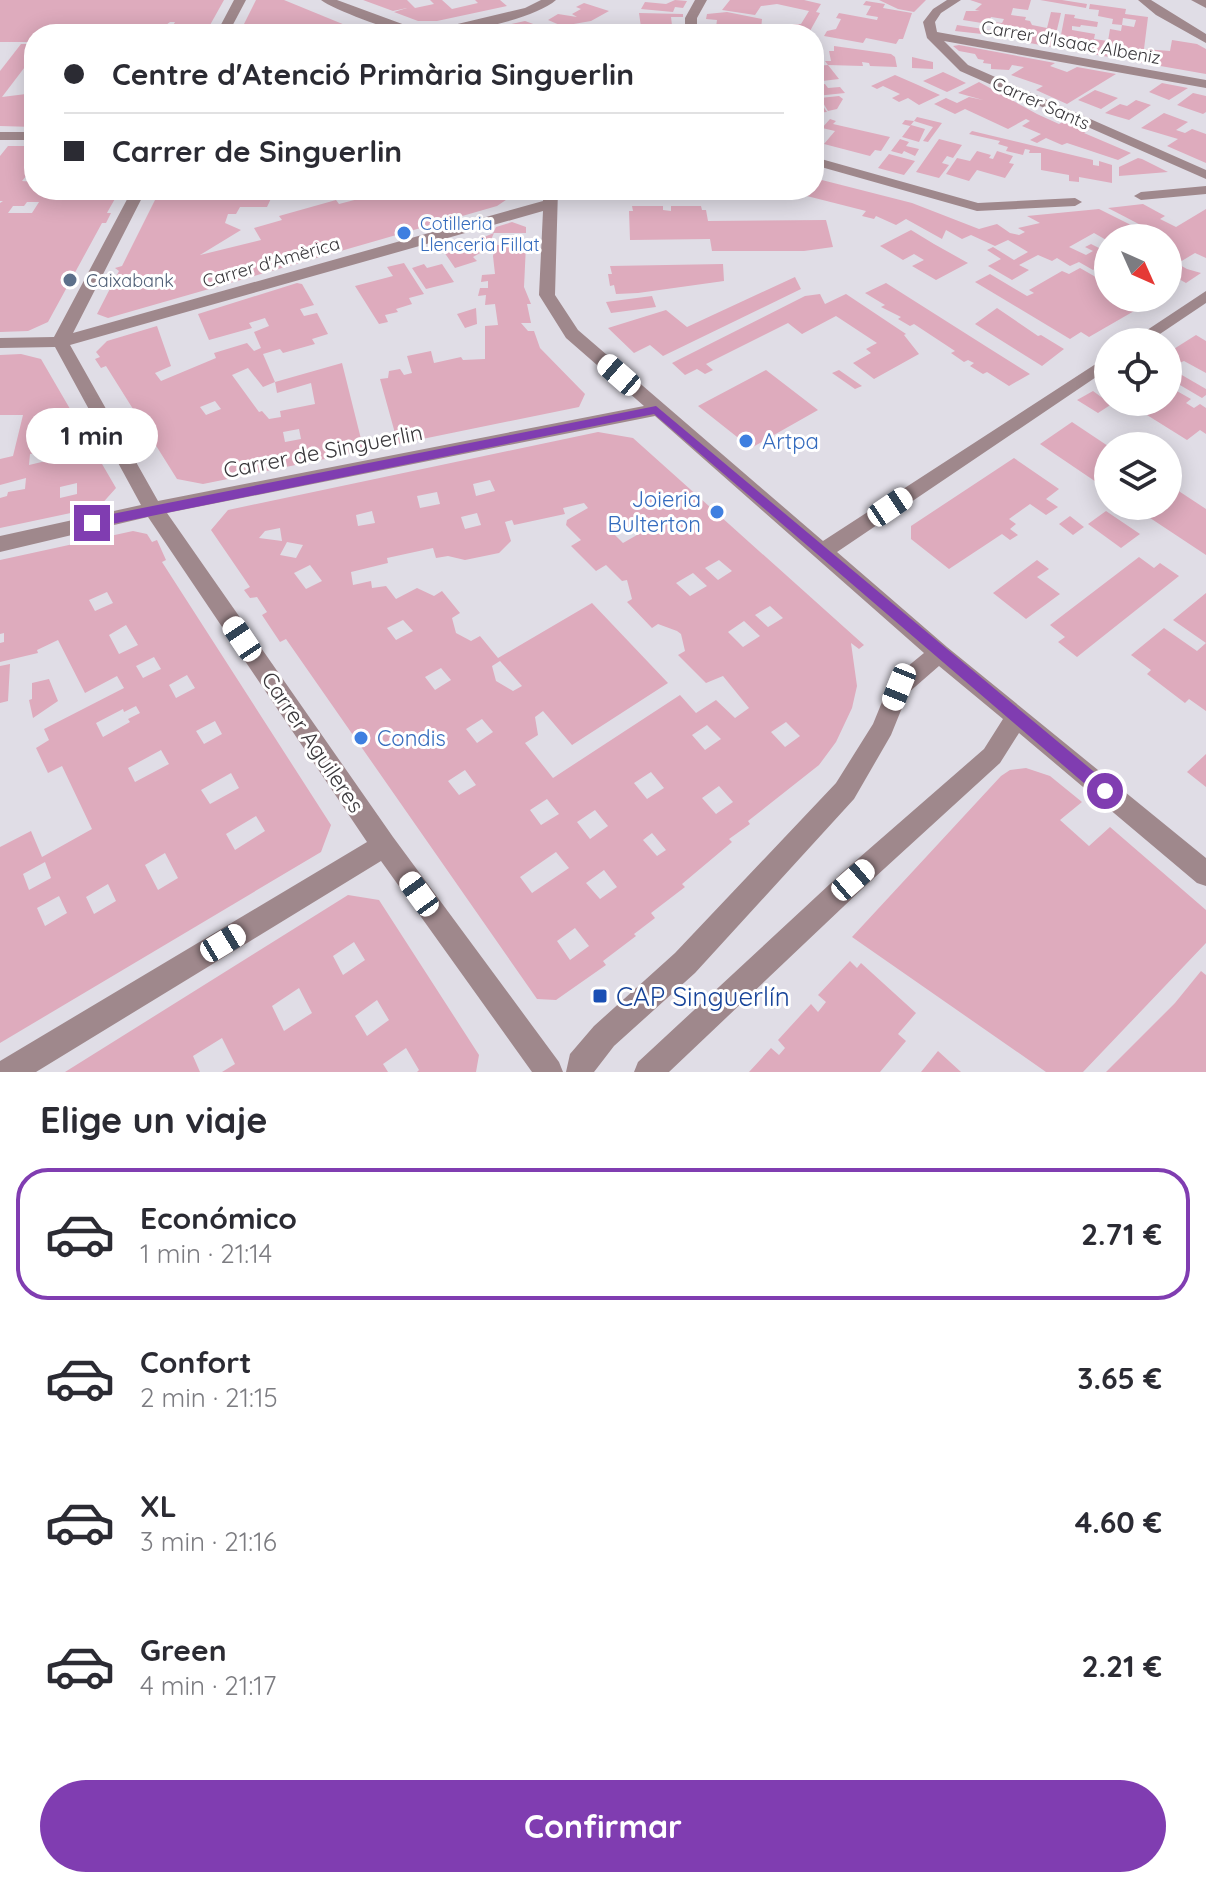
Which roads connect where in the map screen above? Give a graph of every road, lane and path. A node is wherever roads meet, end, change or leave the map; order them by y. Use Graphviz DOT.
graph roads {
  1 [pos="240,0"];
  2 [pos="327,0"];
  3 [pos="550,0"];
  4 [pos="701,0"];
  5 [pos="955,0"];
  6 [pos="1144,0"];
  7 [pos="1197,0"];
  8 [pos="1206,5"];
  9 [pos="227,24"];
  10 [pos="392,24"];
  11 [pos="472,24"];
  12 [pos="691,24"];
  13 [pos="931,35"];
  14 [pos="1206,39"];
  15 [pos="1206,84"];
  16 [pos="0,136"];
  17 [pos="24,136"];
  18 [pos="824,164"];
  19 [pos="1206,175"];
  20 [pos="1206,190"];
  21 [pos="1141,196"];
  22 [pos="134,200"];
  23 [pos="540,200"];
  24 [pos="550,200"];
  25 [pos="1075,202"];
  26 [pos="1206,296"];
  27 [pos="1158,328"];
  28 [pos="60,342"];
  29 [pos="0,343"];
  30 [pos="1094,370"];
  31 [pos="656,410"];
  32 [pos="153,509"];
  33 [pos="0,544"];
  34 [pos="822,552"];
  35 [pos="939,653"];
  36 [pos="1017,717"];
  37 [pos="384,845"];
  38 [pos="1206,874"];
  39 [pos="9,1072"];
  40 [pos="549,1072"];
  41 [pos="580,1072"];
  42 [pos="648,1072"];
  1 -- 9 [label="street"];
  2 -- 10 [label="street"];
  3 -- 11 [label="street"];
  4 -- 12 [label="street"];
  5 -- 13 [label="street"];
  6 -- 14 [label="street"];
  7 -- 8 [label="street"];
  13 -- 15 [label="street, Carrer d'Isaac Albeniz"];
  13 -- 19 [label="street, Carrer Sants"];
  16 -- 17 [label="street"];
  18 -- 25 [label="street"];
  20 -- 21 [label="street"];
  22 -- 28 [label="street"];
  23 -- 28 [label="street, Carrer d'Amèrica"];
  24 -- 31 [label="street"];
  26 -- 27 [label="street"];
  28 -- 29 [label="street, Carrer d'Amèrica"];
  28 -- 32 [label="street, Carrer Aguileres"];
  30 -- 34 [label="street"];
  31 -- 32 [label="street, Carrer de Singuerlin"];
  31 -- 34 [label="street"];
  32 -- 33 [label="street, Carrer de Singuerlin"];
  32 -- 37 [label="street, Carrer Aguileres"];
  34 -- 35 [label="street"];
  35 -- 36 [label="street"];
  35 -- 41 [label="street"];
  36 -- 38 [label="street"];
  36 -- 42 [label="street"];
  37 -- 39 [label="street"];
  37 -- 40 [label="street, Carrer Aguileres"];
}
